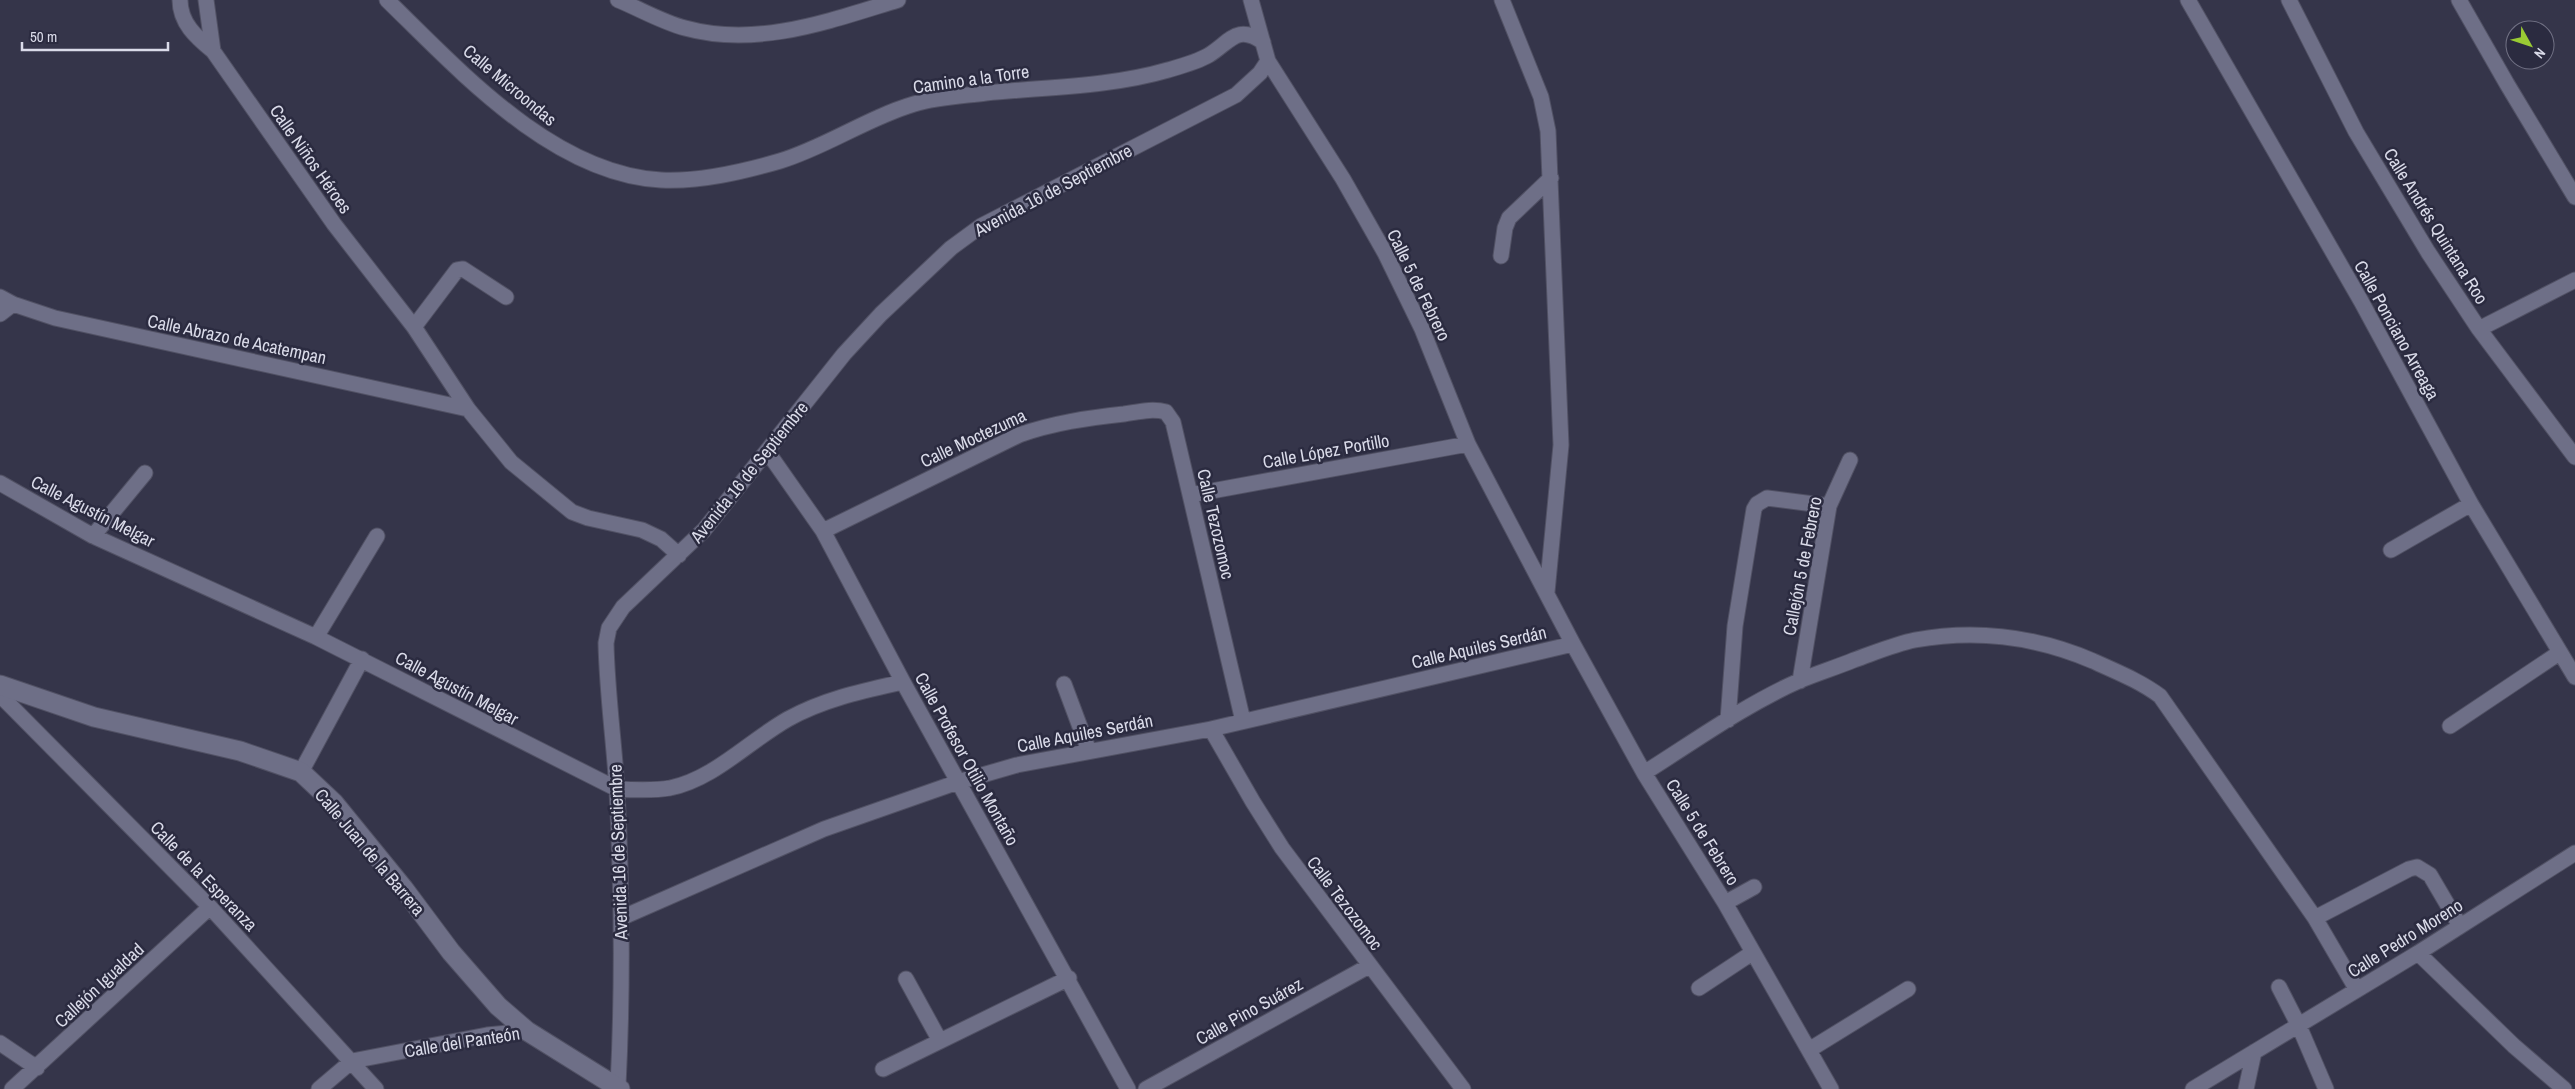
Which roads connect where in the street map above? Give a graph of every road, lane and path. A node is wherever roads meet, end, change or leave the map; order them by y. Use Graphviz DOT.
graph roads {
  1 [pos="180,0"];
  2 [pos="206,0"];
  3 [pos="387,0"];
  4 [pos="898,0"];
  5 [pos="1251,0"];
  6 [pos="1502,0"];
  7 [pos="2188,0"];
  8 [pos="2289,0"];
  9 [pos="2459,0"];
  10 [pos="621,1"];
  11 [pos="1263,42"];
  12 [pos="213,51"];
  13 [pos="1268,61"];
  14 [pos="625,175"];
  15 [pos="1551,178"];
  16 [pos="2575,197"];
  17 [pos="1500,256"];
  18 [pos="2575,280"];
  19 [pos="506,298"];
  20 [pos="7,301"];
  21 [pos="0,314"];
  22 [pos="414,327"];
  23 [pos="2479,329"];
  24 [pos="468,409"];
  25 [pos="1173,422"];
  26 [pos="1468,444"];
  27 [pos="767,451"];
  28 [pos="2575,457"];
  29 [pos="1850,460"];
  30 [pos="145,473"];
  31 [pos="0,483"];
  32 [pos="1190,495"];
  33 [pos="2471,504"];
  34 [pos="1829,506"];
  35 [pos="823,531"];
  36 [pos="93,536"];
  37 [pos="377,536"];
  38 [pos="2391,550"];
  39 [pos="679,555"];
  40 [pos="1547,592"];
  41 [pos="316,637"];
  42 [pos="1574,644"];
  43 [pos="2560,653"];
  44 [pos="362,659"];
  45 [pos="2575,678"];
  46 [pos="1800,681"];
  47 [pos="903,682"];
  48 [pos="1064,684"];
  49 [pos="0,685"];
  50 [pos="0,695"];
  51 [pos="1728,720"];
  52 [pos="1243,721"];
  53 [pos="2450,726"];
  54 [pos="1211,729"];
  55 [pos="1089,751"];
  56 [pos="301,772"];
  57 [pos="1644,773"];
  58 [pos="958,782"];
  59 [pos="617,789"];
  60 [pos="2575,853"];
  61 [pos="1754,887"];
  62 [pos="1725,903"];
  63 [pos="210,907"];
  64 [pos="621,918"];
  65 [pos="2315,918"];
  66 [pos="2460,926"];
  67 [pos="1752,953"];
  68 [pos="2418,953"];
  69 [pos="1369,966"];
  70 [pos="1069,978"];
  71 [pos="906,979"];
  72 [pos="1699,988"];
  73 [pos="2279,988"];
  74 [pos="1908,989"];
  75 [pos="2357,990"];
  76 [pos="2299,1026"];
  77 [pos="527,1031"];
  78 [pos="940,1040"];
  79 [pos="0,1043"];
  80 [pos="1809,1050"];
  81 [pos="2254,1052"];
  82 [pos="352,1061"];
  83 [pos="37,1068"];
  84 [pos="883,1069"];
  85 [pos="618,1088"];
  86 [pos="12,1089"];
  87 [pos="319,1089"];
  88 [pos="376,1089"];
  89 [pos="1128,1089"];
  90 [pos="1146,1089"];
  91 [pos="1463,1089"];
  92 [pos="1832,1089"];
  93 [pos="2193,1089"];
  94 [pos="2246,1089"];
  95 [pos="2326,1089"];
  96 [pos="2564,1089"];
  1 -- 12 [label="street"];
  2 -- 12 [label="street, Calle Niños Héroes"];
  3 -- 14 [label="street, Calle Microondas"];
  4 -- 10 [label="street"];
  5 -- 11 [label="street, Calle 5 de Febrero"];
  6 -- 15 [label="street"];
  7 -- 33 [label="street, Calle Ponciano Arreaga"];
  8 -- 23 [label="street, Calle Andrés Quintana Roo"];
  9 -- 16 [label="street"];
  11 -- 13 [label="street, Calle 5 de Febrero"];
  11 -- 14 [label="street, Camino a la Torre"];
  12 -- 22 [label="street, Calle Niños Héroes"];
  13 -- 26 [label="street, Calle 5 de Febrero"];
  13 -- 27 [label="street, Avenida 16 de Septiembre"];
  15 -- 17 [label="street"];
  15 -- 40 [label="street"];
  18 -- 23 [label="street"];
  19 -- 22 [label="street"];
  20 -- 21 [label="street"];
  20 -- 24 [label="street, Calle Abrazo de Acatempan"];
  22 -- 24 [label="street, Calle Niños Héroes"];
  23 -- 28 [label="street, Calle Andrés Quintana Roo"];
  24 -- 39 [label="street, Calle Niños Héroes"];
  25 -- 32 [label="street, Calle Tezozomoc"];
  25 -- 35 [label="street, Calle Moctezuma"];
  26 -- 32 [label="street, Calle López Portillo"];
  26 -- 40 [label="street, Calle 5 de Febrero"];
  27 -- 35 [label="street, Calle Profesor Otilio Montaño"];
  27 -- 39 [label="street, Avenida 16 de Septiembre"];
  29 -- 34 [label="street, Callejón 5 de Febrero"];
  30 -- 36 [label="street"];
  31 -- 36 [label="street, Calle Agustín Melgar"];
  32 -- 52 [label="street, Calle Tezozomoc"];
  33 -- 38 [label="street"];
  33 -- 43 [label="street, Calle Ponciano Arreaga"];
  34 -- 46 [label="street, Callejón 5 de Febrero"];
  34 -- 51 [label="street"];
  35 -- 47 [label="street, Calle Profesor Otilio Montaño"];
  36 -- 41 [label="street, Calle Agustín Melgar"];
  37 -- 41 [label="street"];
  39 -- 59 [label="street, Avenida 16 de Septiembre"];
  40 -- 42 [label="street, Calle 5 de Febrero"];
  41 -- 44 [label="street, Calle Agustín Melgar"];
  42 -- 52 [label="street, Calle Aquiles Serdán"];
  42 -- 57 [label="street, Calle 5 de Febrero"];
  43 -- 45 [label="street, Calle Ponciano Arreaga"];
  43 -- 53 [label="street"];
  44 -- 56 [label="street"];
  44 -- 59 [label="street, Calle Agustín Melgar"];
  46 -- 51 [label="street"];
  46 -- 65 [label="street"];
  47 -- 58 [label="street, Calle Profesor Otilio Montaño"];
  47 -- 59 [label="street, Calle Agustín Melgar"];
  48 -- 55 [label="street"];
  49 -- 56 [label="street, Calle Juan de la Barrera"];
  50 -- 63 [label="street, Calle de la Esperanza"];
  51 -- 57 [label="street"];
  52 -- 54 [label="street, Calle Aquiles Serdán"];
  54 -- 55 [label="street, Calle Aquiles Serdán"];
  54 -- 69 [label="street, Calle Tezozomoc"];
  55 -- 58 [label="street, Calle Aquiles Serdán"];
  56 -- 77 [label="street, Calle Juan de la Barrera"];
  57 -- 62 [label="street, Calle 5 de Febrero"];
  58 -- 64 [label="street, Calle Aquiles Serdán"];
  58 -- 70 [label="street, Calle Profesor Otilio Montaño"];
  59 -- 64 [label="street, Avenida 16 de Septiembre"];
  60 -- 66 [label="street, Calle Pedro Moreno"];
  61 -- 62 [label="street"];
  62 -- 67 [label="street, Calle 5 de Febrero"];
  63 -- 82 [label="street, Calle de la Esperanza"];
  63 -- 83 [label="street, Callejón Igualdad"];
  64 -- 85 [label="street, Avenida 16 de Septiembre"];
  65 -- 66 [label="street"];
  65 -- 75 [label="street"];
  66 -- 68 [label="street, Calle Pedro Moreno"];
  67 -- 72 [label="street"];
  67 -- 80 [label="street, Calle 5 de Febrero"];
  68 -- 75 [label="street, Calle Pedro Moreno"];
  68 -- 96 [label="street"];
  69 -- 90 [label="street, Calle Pino Suárez"];
  69 -- 91 [label="street, Calle Tezozomoc"];
  70 -- 78 [label="street"];
  70 -- 89 [label="street, Calle Profesor Otilio Montaño"];
  71 -- 78 [label="street"];
  73 -- 76 [label="street"];
  74 -- 80 [label="street"];
  75 -- 76 [label="street, Calle Pedro Moreno"];
  76 -- 81 [label="street, Calle Pedro Moreno"];
  76 -- 95 [label="street"];
  77 -- 82 [label="street, Calle del Panteón"];
  77 -- 85 [label="street, Calle del Panteón"];
  78 -- 84 [label="street"];
  79 -- 83 [label="street"];
  80 -- 92 [label="street, Calle 5 de Febrero"];
  81 -- 93 [label="street, Calle Pedro Moreno"];
  81 -- 94 [label="street"];
  82 -- 87 [label="street"];
  82 -- 88 [label="street, Calle de la Esperanza"];
  83 -- 86 [label="street, Callejón Igualdad"];
}
